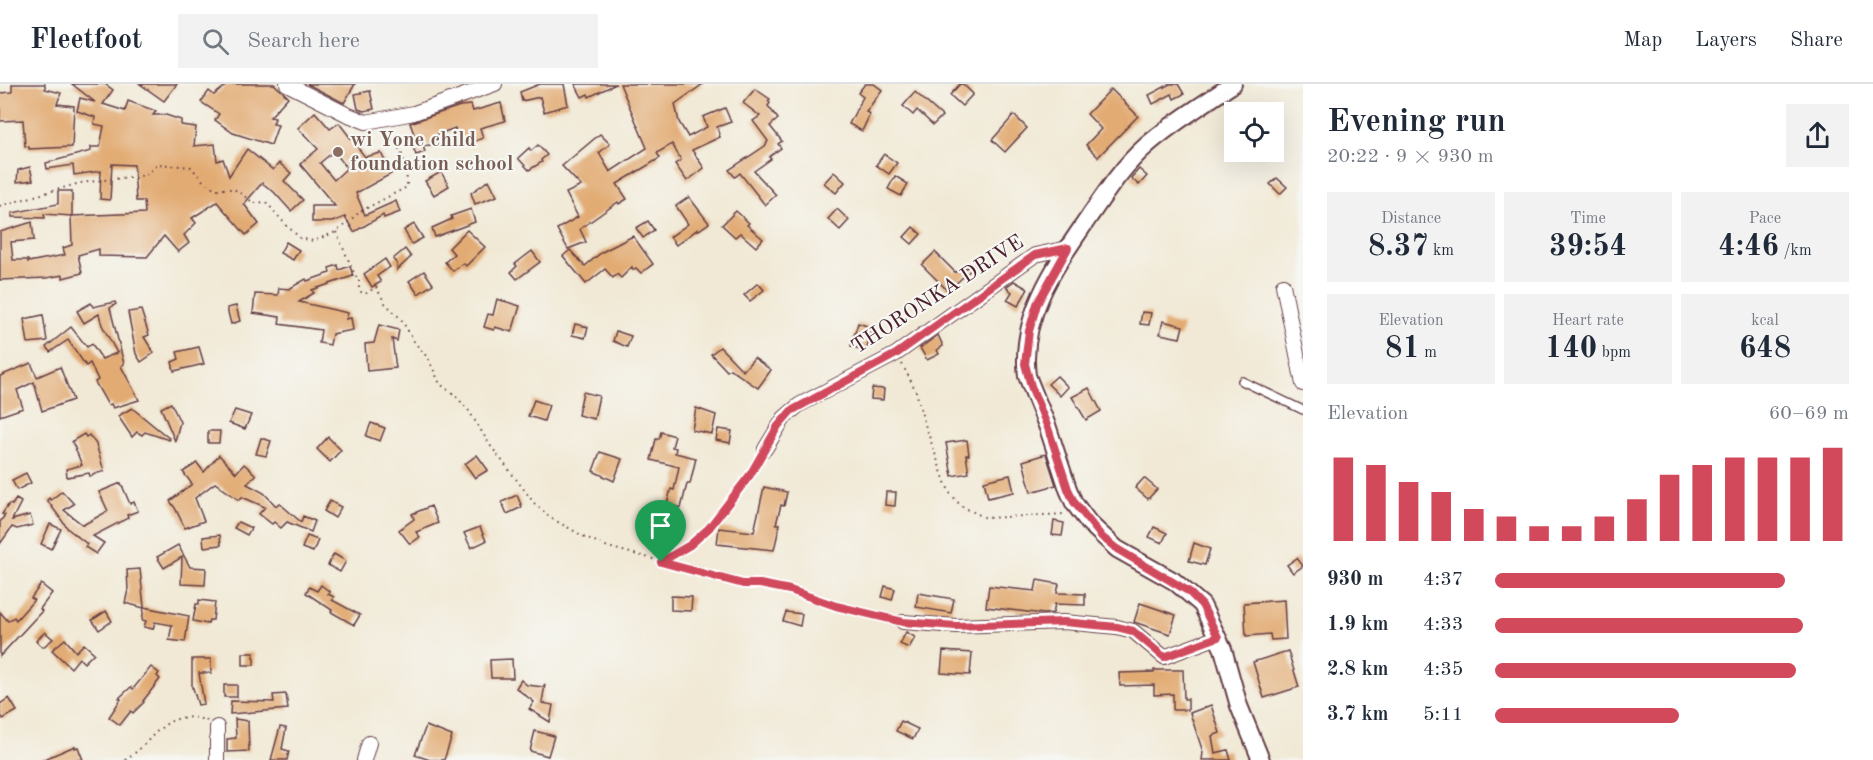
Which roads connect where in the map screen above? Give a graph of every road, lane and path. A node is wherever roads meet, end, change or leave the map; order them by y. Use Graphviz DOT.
graph roads {
  1 [pos="287,84"];
  2 [pos="495,84"];
  3 [pos="1233,84"];
  4 [pos="366,122"];
  5 [pos="0,206"];
  6 [pos="336,232"];
  7 [pos="1068,248"];
  8 [pos="1283,285"];
  9 [pos="896,354"];
  10 [pos="1242,381"];
  11 [pos="1303,384"];
  12 [pos="1303,410"];
  13 [pos="765,449"];
  14 [pos="1082,513"];
  15 [pos="661,562"];
  16 [pos="903,622"];
  17 [pos="1218,637"];
  18 [pos="217,727"];
  19 [pos="369,743"];
  20 [pos="125,760"];
  21 [pos="217,760"];
  22 [pos="364,760"];
  23 [pos="1261,760"];
  1 -- 4 [label="street"];
  2 -- 4 [label="street"];
  3 -- 7 [label="street"];
  4 -- 6 [label="path"];
  5 -- 6 [label="path"];
  6 -- 15 [label="path"];
  7 -- 9 [label="street, THORONKA DRIVE"];
  7 -- 14 [label="street"];
  8 -- 11 [label="street"];
  9 -- 13 [label="street, THORONKA DRIVE"];
  9 -- 14 [label="path"];
  10 -- 12 [label="lane"];
  13 -- 15 [label="path"];
  14 -- 17 [label="street"];
  15 -- 16 [label="path"];
  16 -- 17 [label="street"];
  17 -- 23 [label="street"];
  18 -- 20 [label="path"];
  18 -- 21 [label="street"];
  19 -- 22 [label="street"];
}
